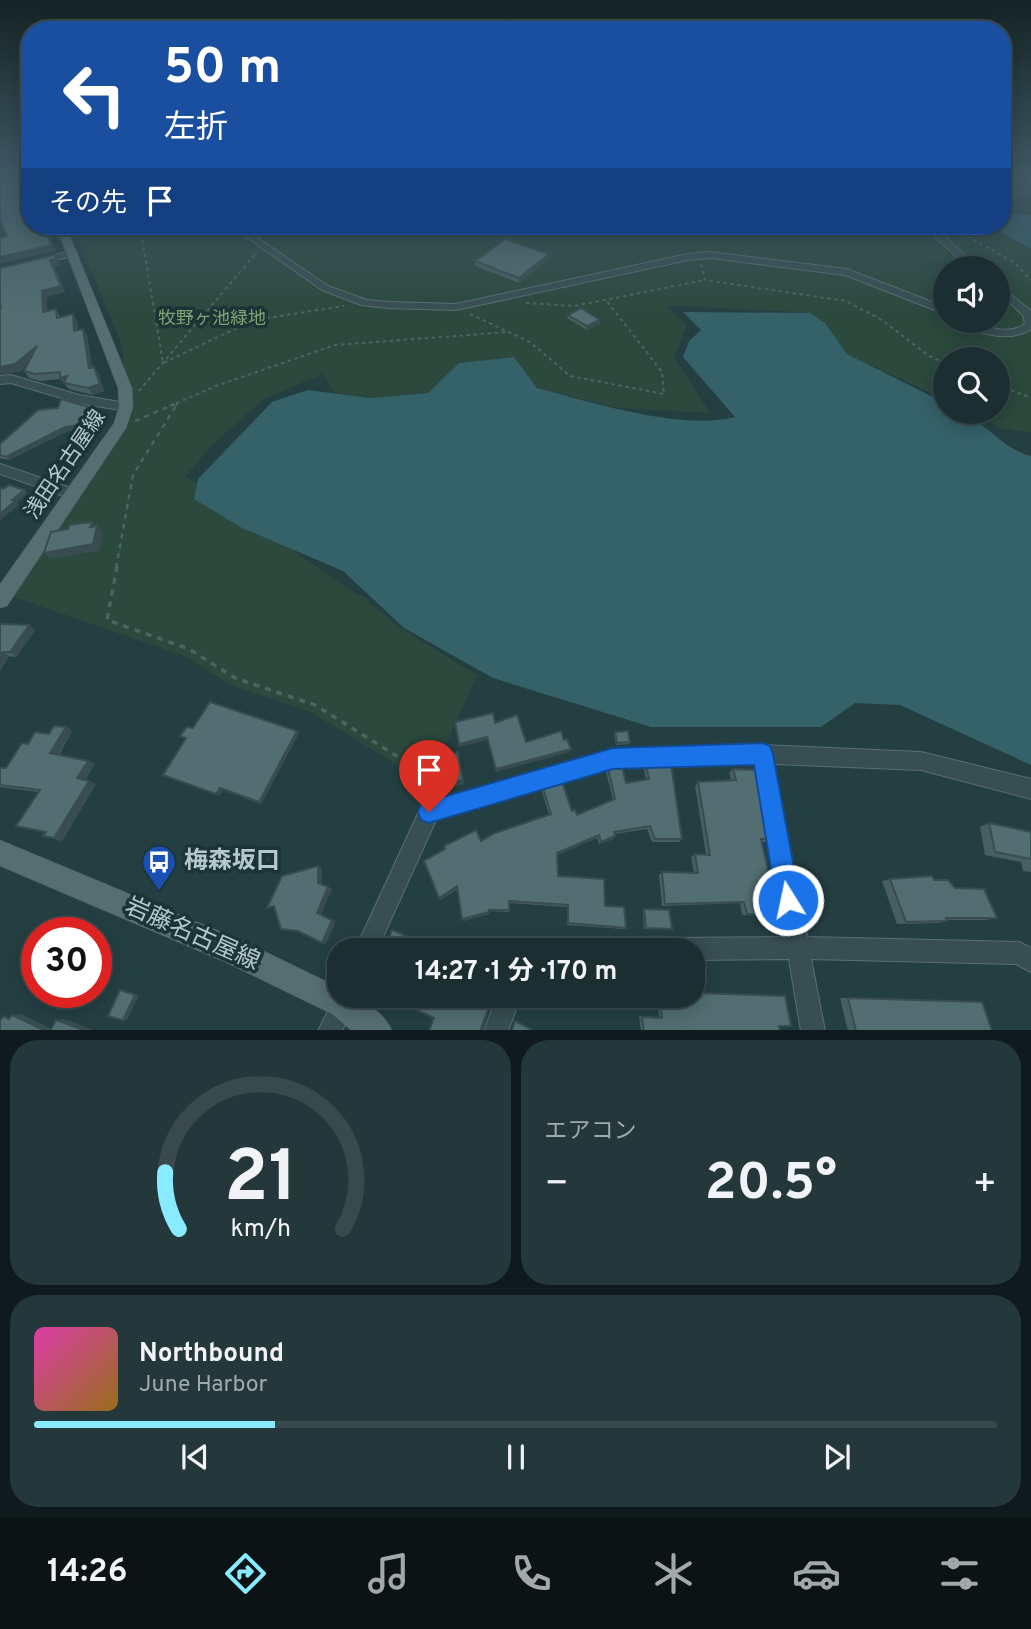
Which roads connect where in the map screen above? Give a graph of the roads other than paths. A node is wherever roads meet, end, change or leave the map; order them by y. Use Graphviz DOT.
graph roads {
  1 [pos="65,235"];
  2 [pos="247,235"];
  3 [pos="937,235"];
  4 [pos="73,253"];
  5 [pos="961,256"];
  6 [pos="24,264"];
  7 [pos="1010,298"];
  8 [pos="933,307"];
  9 [pos="1010,333"];
  10 [pos="0,380"];
  11 [pos="126,407"];
  12 [pos="0,469"];
  13 [pos="72,494"];
  14 [pos="2,595"];
  15 [pos="763,754"];
  16 [pos="1031,789"];
  17 [pos="0,853"];
  18 [pos="371,938"];
  19 [pos="796,948"];
  20 [pos="705,949"];
  21 [pos="1031,961"];
  22 [pos="327,993"];
  23 [pos="340,1008"];
  24 [pos="353,1008"];
  25 [pos="505,1008"];
  26 [pos="330,1030"];
  27 [pos="376,1030"];
  28 [pos="496,1030"];
  29 [pos="813,1030"];
  1 -- 4 [label="main road, 浅田名古屋線"];
  2 -- 8 [label="street"];
  3 -- 5 [label="street"];
  4 -- 6 [label="street"];
  4 -- 11 [label="main road, 浅田名古屋線"];
  7 -- 9 [label="street"];
  10 -- 11 [label="street"];
  11 -- 13 [label="main road, 浅田名古屋線"];
  12 -- 13 [label="street"];
  13 -- 14 [label="main road, 浅田名古屋線"];
  15 -- 16 [label="street"];
  15 -- 18 [label="street"];
  15 -- 19 [label="street"];
  17 -- 22 [label="main road, 岩藤名古屋線"];
  19 -- 20 [label="street"];
  19 -- 21 [label="street"];
  19 -- 29 [label="street"];
  23 -- 26 [label="street"];
  24 -- 27 [label="main road, 岩藤名古屋線"];
  25 -- 28 [label="street"];
}
